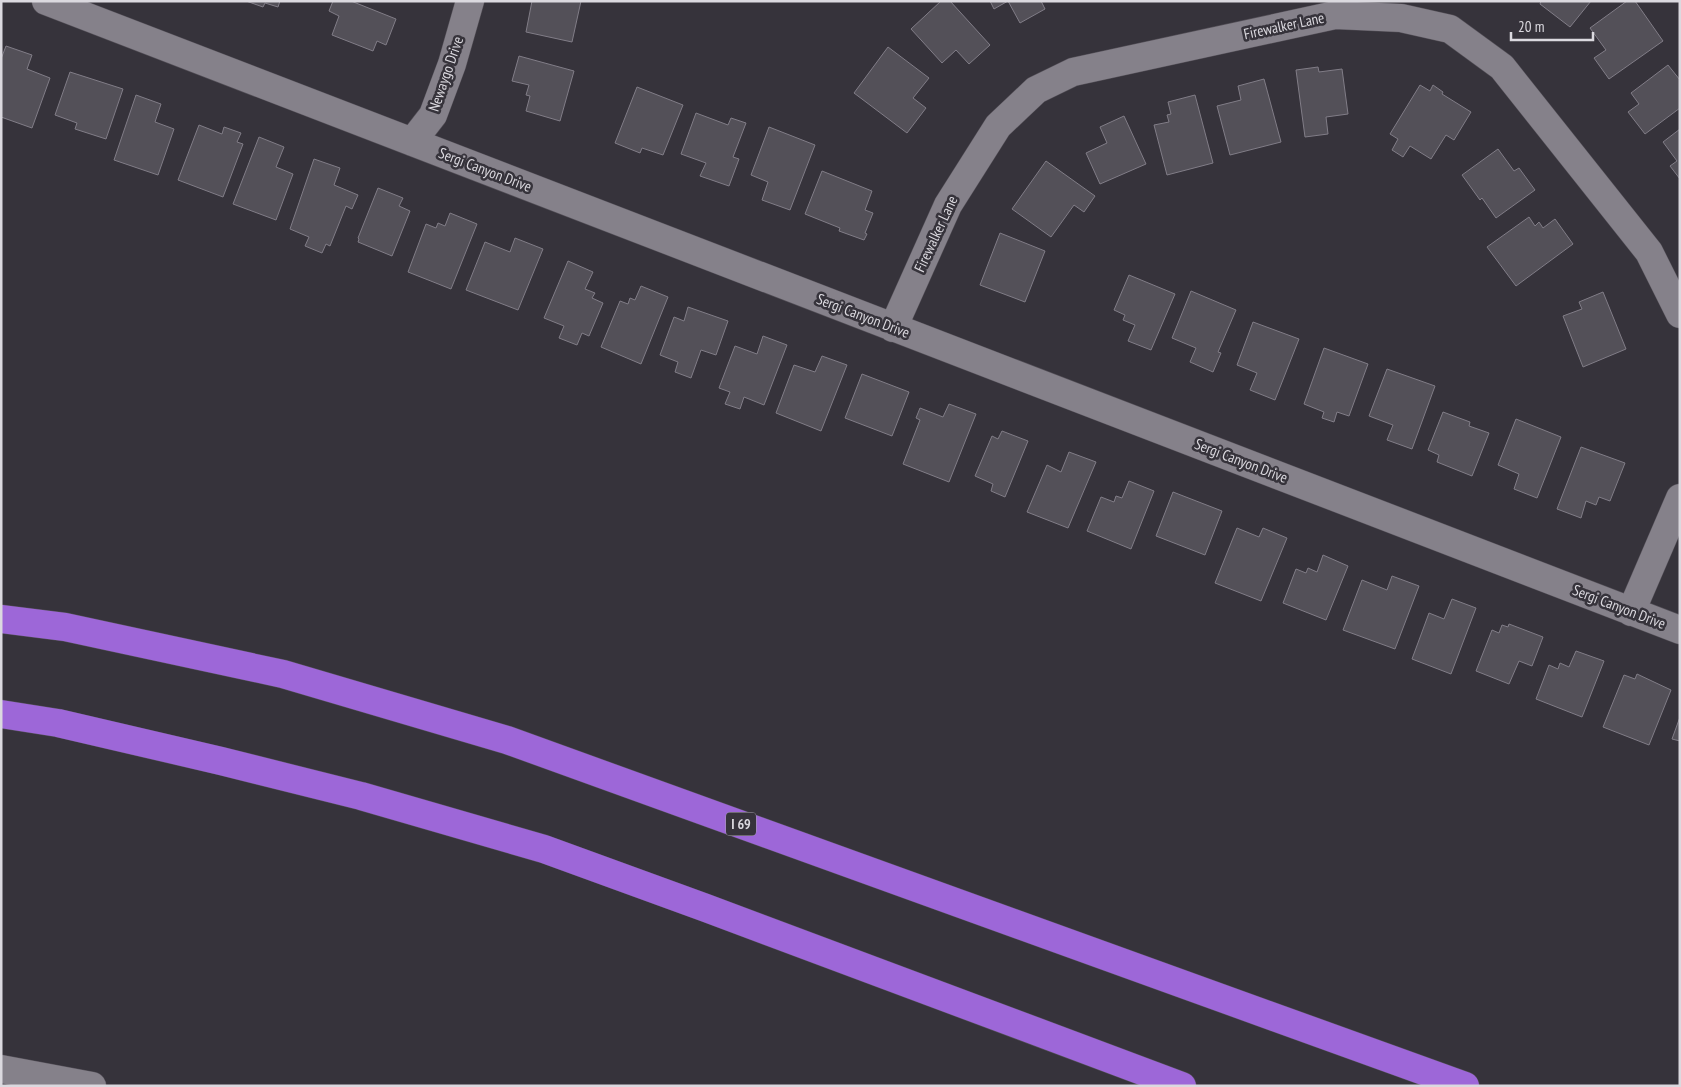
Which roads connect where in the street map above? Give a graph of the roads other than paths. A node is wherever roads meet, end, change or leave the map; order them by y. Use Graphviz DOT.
graph roads {
  1 [pos="46,1"];
  2 [pos="470,1"];
  3 [pos="412,142"];
  4 [pos="1680,314"];
  5 [pos="893,328"];
  6 [pos="1680,498"];
  7 [pos="1631,612"];
  8 [pos="1,619"];
  9 [pos="1680,630"];
  10 [pos="1,714"];
  11 [pos="1,1069"];
  12 [pos="92,1086"];
  13 [pos="1182,1086"];
  14 [pos="1465,1086"];
  1 -- 3 [label="street, Sergi Canyon Drive"];
  2 -- 3 [label="street, Newaygo Drive"];
  3 -- 5 [label="street, Sergi Canyon Drive"];
  4 -- 5 [label="street, Firewalker Lane"];
  5 -- 7 [label="street, Sergi Canyon Drive"];
  6 -- 7 [label="street"];
  7 -- 9 [label="street, Sergi Canyon Drive"];
  8 -- 14 [label="highway, I 69"];
  10 -- 13 [label="highway"];
  11 -- 12 [label="street"];
}
